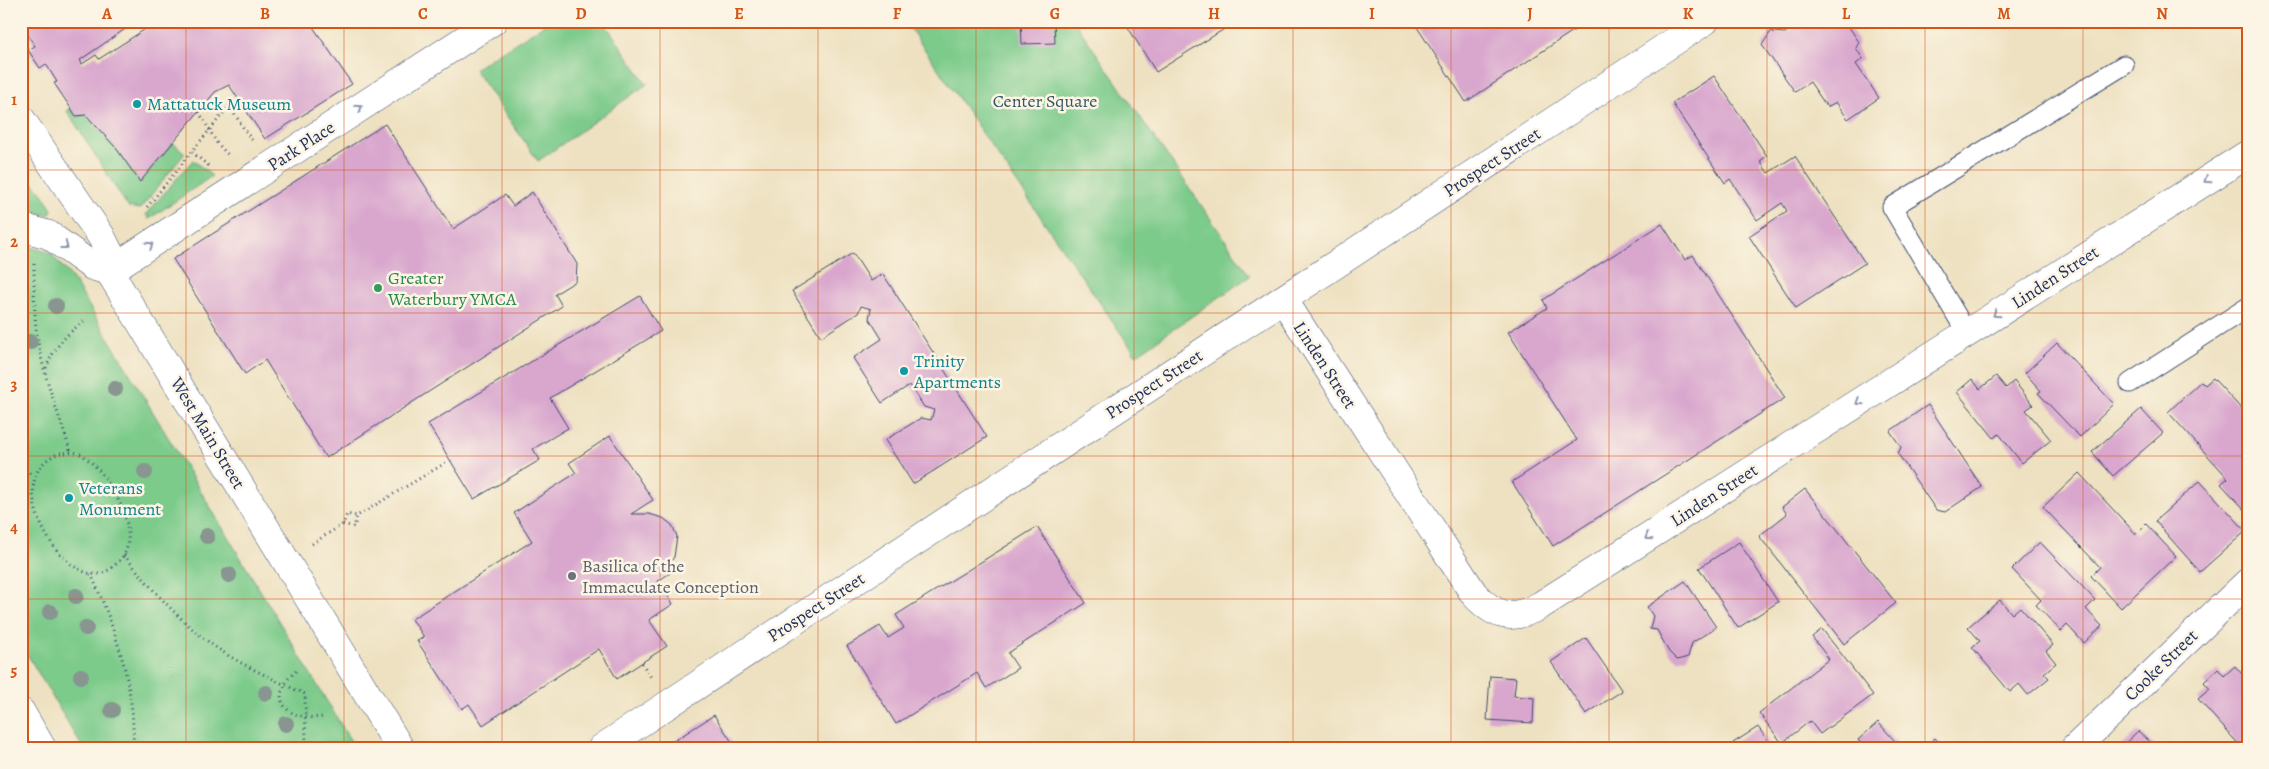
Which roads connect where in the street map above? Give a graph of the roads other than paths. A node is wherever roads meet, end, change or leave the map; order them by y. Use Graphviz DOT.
graph roads {
  1 [pos="493,21"];
  2 [pos="1705,21"];
  3 [pos="2124,65"];
  4 [pos="21,119"];
  5 [pos="21,145"];
  6 [pos="2248,154"];
  7 [pos="72,192"];
  8 [pos="21,227"];
  9 [pos="109,272"];
  10 [pos="1283,299"];
  11 [pos="2248,306"];
  12 [pos="1967,333"];
  13 [pos="2130,383"];
  14 [pos="2248,582"];
  15 [pos="21,712"];
  16 [pos="42,748"];
  17 [pos="400,748"];
  18 [pos="602,748"];
  19 [pos="2074,748"];
  9 -- 1 [label="street, Park Place, one-way"];
  2 -- 10 [label="street, Prospect Street"];
  3 -- 12 [label="lane"];
  4 -- 7 [label="street, West Main Street"];
  5 -- 7 [label="street"];
  6 -- 12 [label="street, Linden Street, one-way"];
  7 -- 9 [label="street, West Main Street"];
  8 -- 9 [label="street, one-way"];
  9 -- 17 [label="street, West Main Street"];
  12 -- 10 [label="street, Linden Street, one-way"];
  10 -- 18 [label="street, Prospect Street"];
  11 -- 13 [label="lane"];
  14 -- 19 [label="street, Cooke Street"];
  15 -- 16 [label="street"];
}
